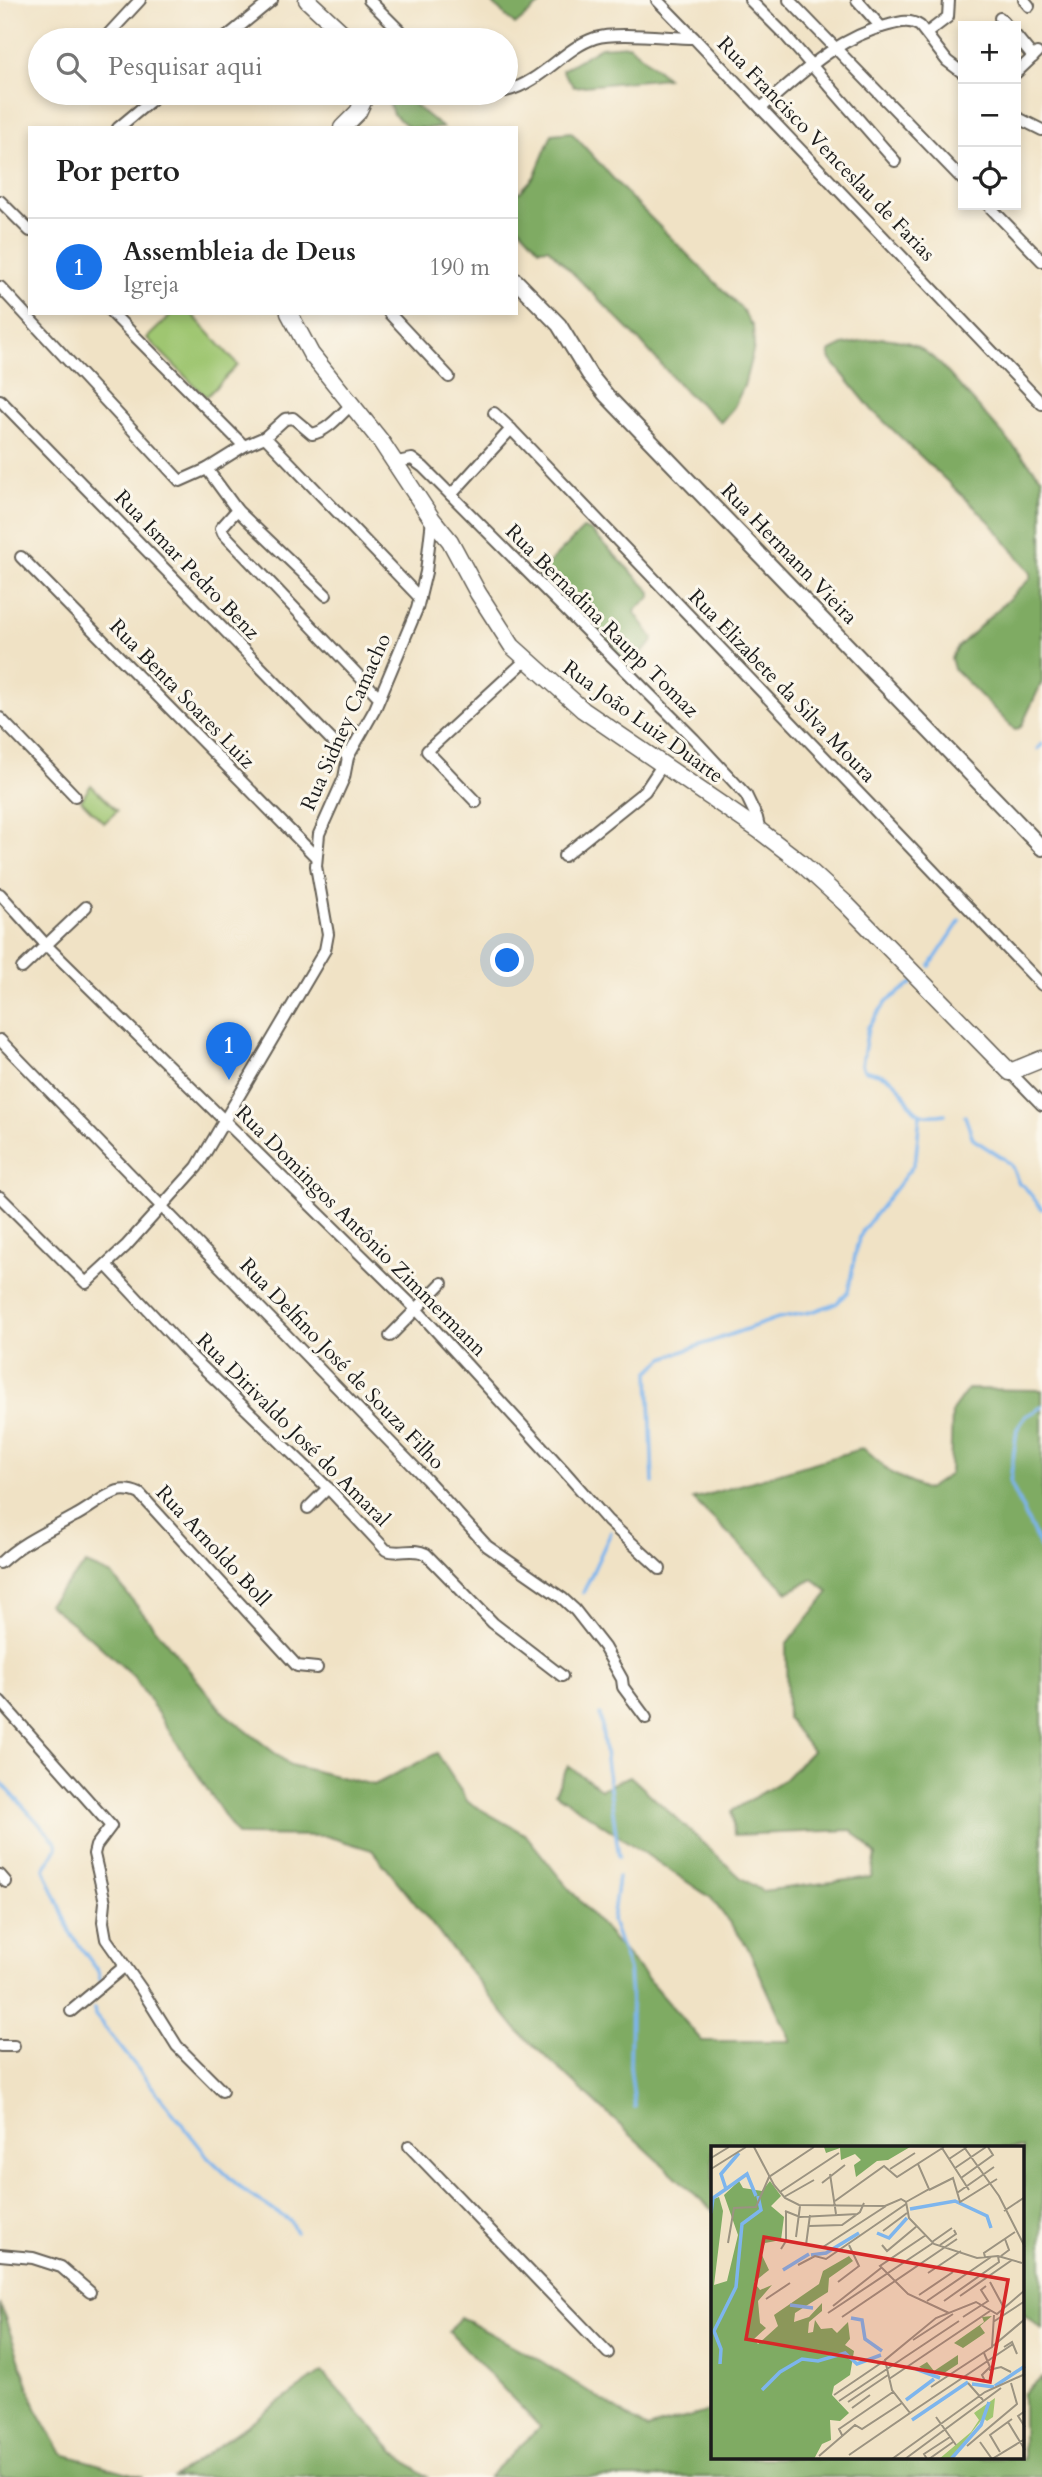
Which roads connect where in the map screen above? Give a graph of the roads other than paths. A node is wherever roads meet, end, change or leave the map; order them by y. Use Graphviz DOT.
graph roads {
  1 [pos="139,0"];
  2 [pos="272,0"];
  3 [pos="307,0"];
  4 [pos="369,0"];
  5 [pos="657,0"];
  6 [pos="750,0"];
  7 [pos="789,0"];
  8 [pos="857,0"];
  9 [pos="949,0"];
  10 [pos="881,27"];
  11 [pos="114,28"];
  12 [pos="238,28"];
  13 [pos="337,28"];
  14 [pos="397,28"];
  15 [pos="927,33"];
  16 [pos="695,38"];
  17 [pos="1021,41"];
  18 [pos="835,47"];
  19 [pos="812,65"];
  20 [pos="1021,68"];
  21 [pos="958,69"];
  22 [pos="518,87"];
  23 [pos="146,105"];
  24 [pos="363,105"];
  25 [pos="761,108"];
  26 [pos="1021,120"];
  27 [pos="120,126"];
  28 [pos="347,126"];
  29 [pos="1042,130"];
  30 [pos="895,161"];
  31 [pos="958,175"];
  32 [pos="0,201"];
  33 [pos="993,210"];
  34 [pos="28,228"];
  35 [pos="1042,261"];
  36 [pos="518,283"];
  37 [pos="0,287"];
  38 [pos="114,315"];
  39 [pos="290,315"];
  40 [pos="391,315"];
  41 [pos="449,377"];
  42 [pos="0,400"];
  43 [pos="352,404"];
  44 [pos="1042,404"];
  45 [pos="494,414"];
  46 [pos="511,429"];
  47 [pos="265,437"];
  48 [pos="244,446"];
  49 [pos="397,462"];
  50 [pos="207,469"];
  51 [pos="451,495"];
  52 [pos="237,510"];
  53 [pos="432,519"];
  54 [pos="22,557"];
  55 [pos="326,595"];
  56 [pos="420,598"];
  57 [pos="526,660"];
  58 [pos="378,696"];
  59 [pos="0,718"];
  60 [pos="348,757"];
  61 [pos="663,764"];
  62 [pos="75,796"];
  63 [pos="476,802"];
  64 [pos="760,831"];
  65 [pos="1042,848"];
  66 [pos="564,856"];
  67 [pos="316,857"];
  68 [pos="0,894"];
  69 [pos="86,907"];
  70 [pos="47,946"];
  71 [pos="22,968"];
  72 [pos="1042,985"];
  73 [pos="0,1040"];
  74 [pos="1042,1059"];
  75 [pos="1010,1072"];
  76 [pos="1042,1105"];
  77 [pos="224,1121"];
  78 [pos="0,1197"];
  79 [pos="163,1206"];
  80 [pos="106,1265"];
  81 [pos="442,1283"];
  82 [pos="417,1310"];
  83 [pos="390,1336"];
  84 [pos="328,1488"];
  85 [pos="308,1508"];
  86 [pos="0,1563"];
  87 [pos="660,1569"];
  88 [pos="317,1668"];
  89 [pos="562,1676"];
  90 [pos="0,1701"];
  91 [pos="646,1718"];
  92 [pos="125,1966"];
  93 [pos="72,2011"];
  94 [pos="0,2046"];
  95 [pos="15,2046"];
  96 [pos="222,2091"];
  97 [pos="409,2146"];
  98 [pos="0,2255"];
  99 [pos="90,2292"];
  100 [pos="608,2353"];
  1 -- 11 [label="street"];
  2 -- 12 [label="street"];
  3 -- 13 [label="main road"];
  4 -- 14 [label="street"];
  5 -- 16 [label="street"];
  6 -- 19 [label="street"];
  7 -- 18 [label="street"];
  8 -- 10 [label="street"];
  9 -- 15 [label="street"];
  10 -- 15 [label="street"];
  10 -- 18 [label="street"];
  15 -- 21 [label="street"];
  16 -- 22 [label="street, Rua Francisco Venceslau de Farias"];
  16 -- 25 [label="street, Rua Francisco Venceslau de Farias"];
  17 -- 20 [label="street"];
  18 -- 19 [label="street"];
  18 -- 31 [label="street"];
  19 -- 25 [label="street"];
  19 -- 30 [label="street"];
  23 -- 27 [label="street"];
  24 -- 28 [label="main road"];
  25 -- 44 [label="street, Rua Francisco Venceslau de Farias"];
  26 -- 29 [label="street"];
  32 -- 34 [label="street"];
  33 -- 35 [label="street"];
  36 -- 65 [label="street, Rua Hermann Vieira"];
  37 -- 50 [label="street"];
  38 -- 48 [label="street"];
  39 -- 43 [label="main road, Rua João Luiz Duarte"];
  40 -- 41 [label="street"];
  42 -- 60 [label="street, Rua Ismar Pedro Benz"];
  43 -- 47 [label="street"];
  43 -- 49 [label="main road, Rua João Luiz Duarte"];
  45 -- 46 [label="street, Rua Elizabete da Silva Moura"];
  46 -- 51 [label="street"];
  46 -- 72 [label="street, Rua Elizabete da Silva Moura"];
  47 -- 48 [label="street"];
  47 -- 56 [label="street"];
  48 -- 50 [label="street"];
  49 -- 51 [label="street, Rua Bernadina Raupp Tomaz"];
  49 -- 53 [label="main road, Rua João Luiz Duarte"];
  50 -- 52 [label="street"];
  51 -- 64 [label="street, Rua Bernadina Raupp Tomaz"];
  52 -- 55 [label="street"];
  52 -- 58 [label="street"];
  53 -- 56 [label="street, Rua Sidney Camacho"];
  53 -- 57 [label="main road, Rua João Luiz Duarte"];
  54 -- 67 [label="street, Rua Benta Soares Luiz"];
  56 -- 58 [label="street, Rua Sidney Camacho"];
  57 -- 61 [label="main road, Rua João Luiz Duarte"];
  57 -- 63 [label="street"];
  58 -- 60 [label="street, Rua Sidney Camacho"];
  59 -- 62 [label="street"];
  60 -- 67 [label="street, Rua Sidney Camacho"];
  61 -- 64 [label="main road, Rua João Luiz Duarte"];
  61 -- 66 [label="street"];
  64 -- 75 [label="main road, Rua João Luiz Duarte"];
  67 -- 77 [label="street, Rua Sidney Camacho"];
  68 -- 70 [label="street, Rua Domingos Antônio Zimmermann"];
  69 -- 70 [label="street"];
  70 -- 71 [label="street"];
  70 -- 77 [label="street, Rua Domingos Antônio Zimmermann"];
  73 -- 79 [label="street, Rua Delfino José de Souza Filho"];
  74 -- 75 [label="main road"];
  75 -- 76 [label="street, Rua João Luiz Duarte"];
  77 -- 79 [label="street, Rua Sidney Camacho"];
  77 -- 82 [label="street, Rua Domingos Antônio Zimmermann"];
  78 -- 80 [label="street, Rua Sidney Camacho"];
  79 -- 80 [label="street, Rua Sidney Camacho"];
  79 -- 91 [label="street, Rua Delfino José de Souza Filho"];
  80 -- 84 [label="street, Rua Dirivaldo José do Amaral"];
  81 -- 82 [label="street"];
  82 -- 83 [label="street"];
  82 -- 87 [label="street, Rua Domingos Antônio Zimmermann"];
  84 -- 85 [label="street"];
  84 -- 89 [label="street, Rua Dirivaldo José do Amaral"];
  86 -- 88 [label="street, Rua Arnoldo Boll"];
  90 -- 92 [label="street"];
  92 -- 93 [label="street"];
  92 -- 96 [label="street"];
  94 -- 95 [label="street"];
  97 -- 100 [label="street"];
  98 -- 99 [label="street"];
}
